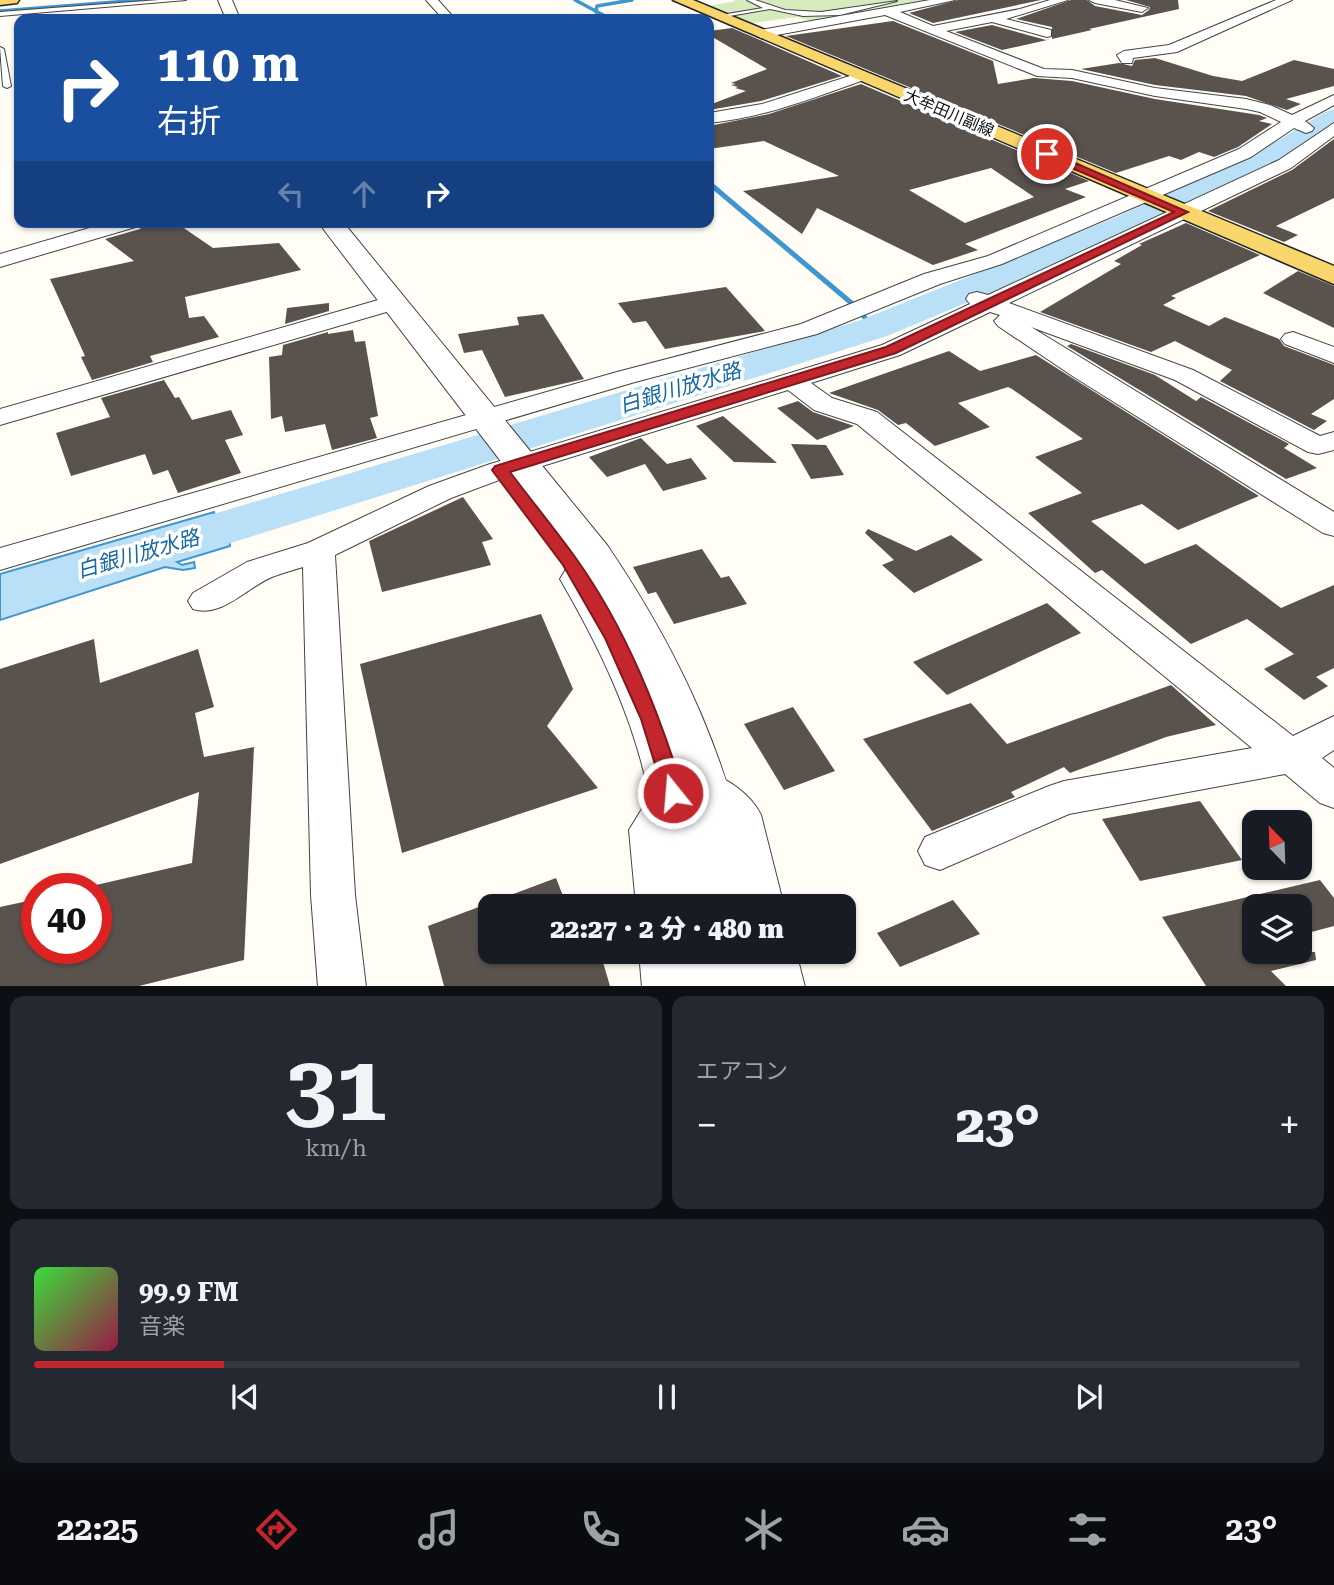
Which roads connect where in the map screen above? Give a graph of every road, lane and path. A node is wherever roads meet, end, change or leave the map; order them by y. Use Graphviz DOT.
graph roads {
  1 [pos="183,0"];
  2 [pos="432,0"];
  3 [pos="680,0"];
  4 [pos="750,0"];
  5 [pos="871,0"];
  6 [pos="909,0"];
  7 [pos="949,0"];
  8 [pos="1062,0"];
  9 [pos="1096,0"];
  10 [pos="1286,0"];
  11 [pos="146,1"];
  12 [pos="3,3"];
  13 [pos="889,6"];
  14 [pos="771,8"];
  15 [pos="1142,8"];
  16 [pos="1022,12"];
  17 [pos="445,14"];
  18 [pos="713,14"];
  19 [pos="714,14"];
  20 [pos="724,15"];
  21 [pos="1047,18"];
  22 [pos="994,19"];
  23 [pos="935,29"];
  24 [pos="1047,33"];
  25 [pos="761,34"];
  26 [pos="0,49"];
  27 [pos="1127,60"];
  28 [pos="859,77"];
  29 [pos="7,86"];
  30 [pos="1334,100"];
  31 [pos="714,118"];
  32 [pos="1292,121"];
  33 [pos="1330,135"];
  34 [pos="1146,197"];
  35 [pos="1181,212"];
  36 [pos="112,228"];
  37 [pos="314,228"];
  38 [pos="334,228"];
  39 [pos="0,261"];
  40 [pos="1334,276"];
  41 [pos="937,280"];
  42 [pos="983,303"];
  43 [pos="383,306"];
  44 [pos="1293,339"];
  45 [pos="1334,356"];
  46 [pos="791,380"];
  47 [pos="0,418"];
  48 [pos="475,422"];
  49 [pos="1329,449"];
  50 [pos="510,466"];
  51 [pos="1334,526"];
  52 [pos="318,550"];
  53 [pos="0,559"];
  54 [pos="205,601"];
  55 [pos="1334,731"];
  56 [pos="1291,757"];
  57 [pos="689,791"];
  58 [pos="1334,791"];
  59 [pos="940,851"];
  60 [pos="657,894"];
  61 [pos="693,894"];
  62 [pos="725,894"];
  63 [pos="759,894"];
  64 [pos="663,964"];
  65 [pos="703,964"];
  66 [pos="740,964"];
  67 [pos="776,964"];
  68 [pos="342,986"];
  69 [pos="666,986"];
  70 [pos="707,986"];
  71 [pos="745,986"];
  72 [pos="781,986"];
  1 -- 11 [label="lane"];
  2 -- 17 [label="street"];
  3 -- 18 [label="main road, 大牟田川副線"];
  4 -- 14 [label="lane"];
  5 -- 13 [label="lane"];
  6 -- 13 [label="lane"];
  7 -- 13 [label="street"];
  8 -- 16 [label="street"];
  9 -- 15 [label="street"];
  10 -- 27 [label="street"];
  11 -- 12 [label="lane"];
  13 -- 14 [label="lane"];
  13 -- 23 [label="street"];
  13 -- 25 [label="street"];
  14 -- 20 [label="lane"];
  16 -- 21 [label="street"];
  16 -- 22 [label="street"];
  19 -- 25 [label="main road, 大牟田川副線"];
  22 -- 23 [label="street"];
  22 -- 24 [label="street"];
  23 -- 32 [label="street"];
  25 -- 28 [label="main road, 大牟田川副線"];
  26 -- 29 [label="lane"];
  28 -- 31 [label="street"];
  28 -- 34 [label="main road, 大牟田川副線"];
  30 -- 32 [label="street"];
  32 -- 33 [label="street"];
  32 -- 34 [label="street"];
  33 -- 35 [label="street"];
  34 -- 35 [label="main road, 大牟田川副線"];
  34 -- 41 [label="street"];
  35 -- 40 [label="main road, 大牟田川副線"];
  35 -- 42 [label="street"];
  36 -- 39 [label="street"];
  37 -- 43 [label="street"];
  38 -- 43 [label="street"];
  41 -- 42 [label="street"];
  41 -- 48 [label="street"];
  42 -- 46 [label="street"];
  42 -- 49 [label="street"];
  42 -- 51 [label="street"];
  43 -- 47 [label="street"];
  43 -- 48 [label="street"];
  44 -- 45 [label="street"];
  46 -- 50 [label="street"];
  46 -- 56 [label="street"];
  48 -- 50 [label="street"];
  48 -- 53 [label="street"];
  50 -- 52 [label="street"];
  50 -- 57 [label="street"];
  52 -- 54 [label="street"];
  52 -- 68 [label="street"];
  55 -- 56 [label="street"];
  56 -- 58 [label="street"];
  56 -- 59 [label="street"];
  57 -- 60 [label="street"];
  57 -- 61 [label="street"];
  57 -- 62 [label="street"];
  57 -- 63 [label="street"];
  64 -- 69 [label="street"];
  65 -- 70 [label="street"];
  66 -- 71 [label="street"];
  67 -- 72 [label="street"];
}
